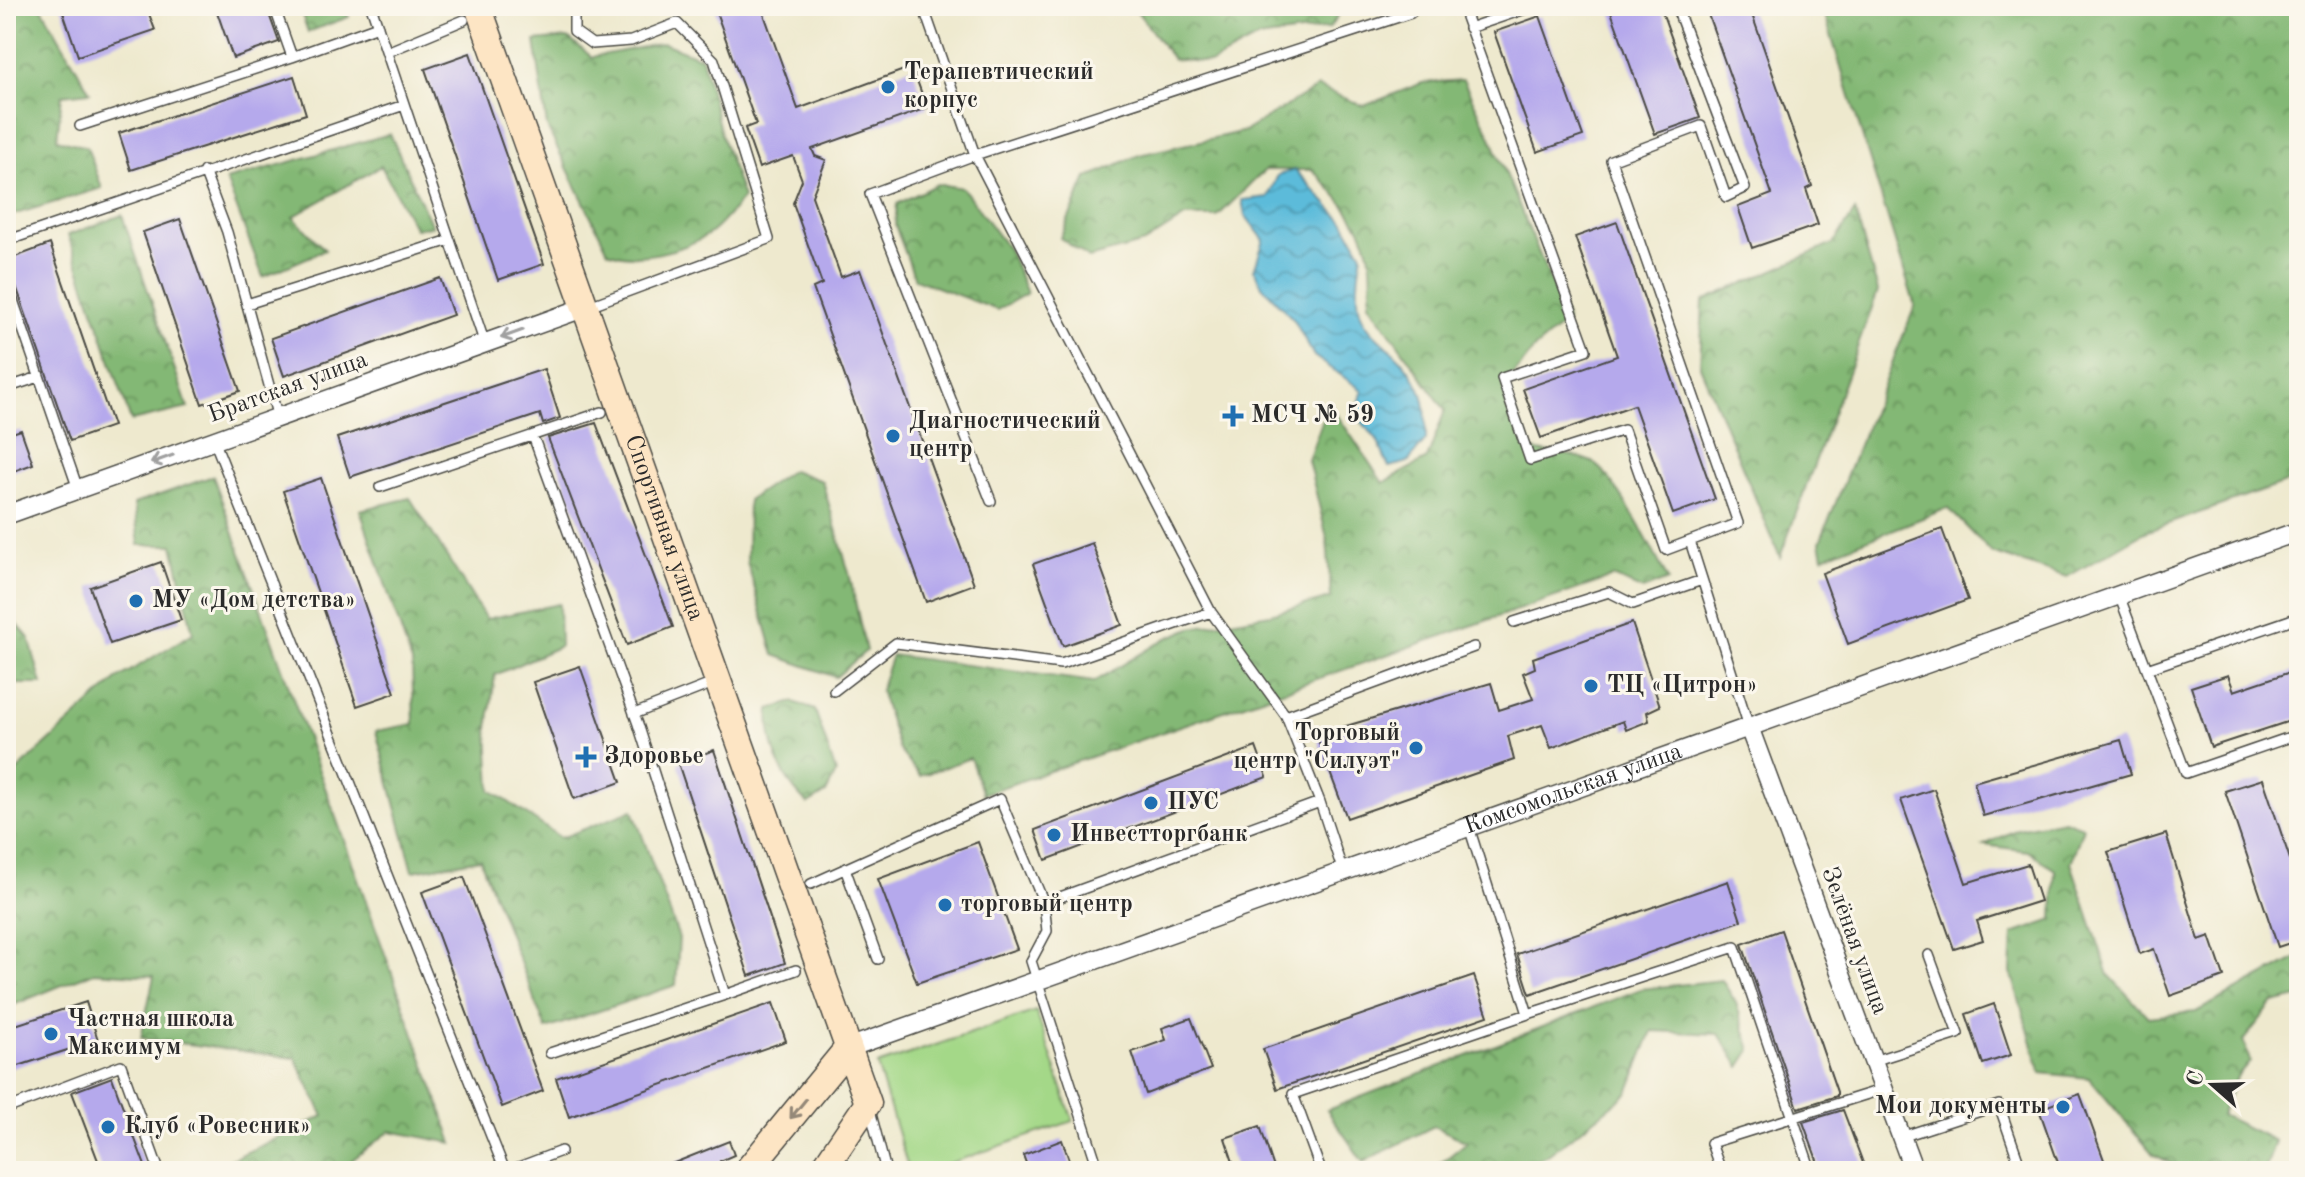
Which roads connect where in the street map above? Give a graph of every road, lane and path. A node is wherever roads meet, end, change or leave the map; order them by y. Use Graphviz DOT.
graph roads {
  1 [pos="274,6"];
  2 [pos="371,6"];
  3 [pos="574,6"];
  4 [pos="923,6"];
  5 [pos="1414,6"];
  6 [pos="1462,6"];
  7 [pos="1534,6"];
  8 [pos="1676,6"];
  9 [pos="471,13"];
  10 [pos="378,26"];
  11 [pos="1469,28"];
  12 [pos="387,52"];
  13 [pos="292,57"];
  14 [pos="404,105"];
  15 [pos="80,126"];
  16 [pos="975,155"];
  17 [pos="204,171"];
  18 [pos="450,240"];
  19 [pos="6,241"];
  20 [pos="6,280"];
  21 [pos="247,304"];
  22 [pos="586,307"];
  23 [pos="485,344"];
  24 [pos="39,377"];
  25 [pos="6,388"];
  26 [pos="602,412"];
  27 [pos="278,418"];
  28 [pos="533,436"];
  29 [pos="214,440"];
  30 [pos="380,487"];
  31 [pos="78,489"];
  32 [pos="991,501"];
  33 [pos="6,515"];
  34 [pos="2298,532"];
  35 [pos="1690,541"];
  36 [pos="1702,580"];
  37 [pos="2119,595"];
  38 [pos="1211,612"];
  39 [pos="2299,617"];
  40 [pos="1514,622"];
  41 [pos="1474,647"];
  42 [pos="2147,669"];
  43 [pos="717,682"];
  44 [pos="834,691"];
  45 [pos="634,714"];
  46 [pos="1286,716"];
  47 [pos="1749,727"];
  48 [pos="2299,734"];
  49 [pos="1320,802"];
  50 [pos="1469,827"];
  51 [pos="846,871"];
  52 [pos="1343,872"];
  53 [pos="811,884"];
  54 [pos="1044,903"];
  55 [pos="1929,955"];
  56 [pos="878,959"];
  57 [pos="796,970"];
  58 [pos="1036,982"];
  59 [pos="725,995"];
  60 [pos="1528,1014"];
  61 [pos="848,1048"];
  62 [pos="550,1053"];
  63 [pos="1873,1061"];
  64 [pos="1884,1089"];
  65 [pos="868,1103"];
  66 [pos="6,1109"];
  67 [pos="1793,1117"];
  68 [pos="1901,1137"];
  69 [pos="561,1151"];
  70 [pos="157,1165"];
  71 [pos="755,1167"];
  72 [pos="506,1171"];
  73 [pos="822,1171"];
  74 [pos="886,1171"];
  75 [pos="1099,1171"];
  76 [pos="1321,1171"];
  77 [pos="1721,1171"];
  78 [pos="1811,1171"];
  79 [pos="1914,1171"];
  80 [pos="2022,1171"];
  1 -- 13 [label="lane"];
  2 -- 10 [label="lane"];
  3 -- 22 [label="lane"];
  4 -- 16 [label="lane"];
  5 -- 16 [label="lane"];
  6 -- 11 [label="lane"];
  7 -- 11 [label="lane"];
  8 -- 35 [label="lane"];
  9 -- 12 [label="lane"];
  9 -- 22 [label="street, Спортивная улица"];
  10 -- 12 [label="lane"];
  10 -- 13 [label="lane"];
  11 -- 35 [label="lane"];
  12 -- 14 [label="lane"];
  13 -- 15 [label="lane"];
  14 -- 17 [label="lane"];
  14 -- 18 [label="lane"];
  16 -- 32 [label="lane"];
  16 -- 38 [label="lane"];
  17 -- 19 [label="lane"];
  17 -- 21 [label="lane"];
  18 -- 21 [label="lane"];
  18 -- 23 [label="lane"];
  20 -- 24 [label="lane"];
  21 -- 27 [label="lane"];
  22 -- 23 [label="street, Братская улица, one-way"];
  22 -- 43 [label="street, Спортивная улица"];
  23 -- 27 [label="street, Братская улица"];
  24 -- 25 [label="lane"];
  24 -- 31 [label="lane"];
  26 -- 28 [label="lane"];
  27 -- 29 [label="street, Братская улица"];
  28 -- 30 [label="lane"];
  28 -- 45 [label="lane"];
  29 -- 31 [label="street, Братская улица, one-way"];
  29 -- 72 [label="lane"];
  31 -- 33 [label="street, Братская улица"];
  34 -- 37 [label="street, Комсомольская улица"];
  35 -- 36 [label="lane"];
  36 -- 40 [label="lane"];
  36 -- 47 [label="lane"];
  37 -- 42 [label="lane"];
  37 -- 47 [label="street, Комсомольская улица"];
  38 -- 44 [label="lane"];
  38 -- 46 [label="lane"];
  39 -- 42 [label="lane"];
  41 -- 46 [label="lane"];
  42 -- 48 [label="lane"];
  43 -- 45 [label="lane"];
  43 -- 61 [label="street, Спортивная улица"];
  45 -- 59 [label="lane"];
  46 -- 49 [label="lane"];
  47 -- 50 [label="street, Комсомольская улица"];
  47 -- 63 [label="street, Зелёная улица"];
  49 -- 52 [label="lane"];
  49 -- 54 [label="lane"];
  50 -- 52 [label="street, Комсомольская улица"];
  50 -- 60 [label="lane"];
  51 -- 53 [label="lane"];
  51 -- 54 [label="lane"];
  51 -- 56 [label="lane"];
  52 -- 58 [label="street, Комсомольская улица"];
  54 -- 58 [label="lane"];
  55 -- 63 [label="lane"];
  57 -- 59 [label="lane"];
  58 -- 61 [label="street, Комсомольская улица"];
  58 -- 75 [label="lane"];
  59 -- 62 [label="lane"];
  60 -- 67 [label="lane"];
  60 -- 76 [label="lane"];
  61 -- 65 [label="street"];
  61 -- 71 [label="street, one-way"];
  63 -- 64 [label="street, Зелёная улица"];
  64 -- 67 [label="lane"];
  64 -- 68 [label="street, Зелёная улица"];
  65 -- 73 [label="street"];
  65 -- 74 [label="lane"];
  66 -- 70 [label="lane"];
  67 -- 77 [label="lane"];
  67 -- 78 [label="lane"];
  68 -- 79 [label="street, Зелёная улица"];
  68 -- 80 [label="lane"];
  69 -- 72 [label="lane"];
}
